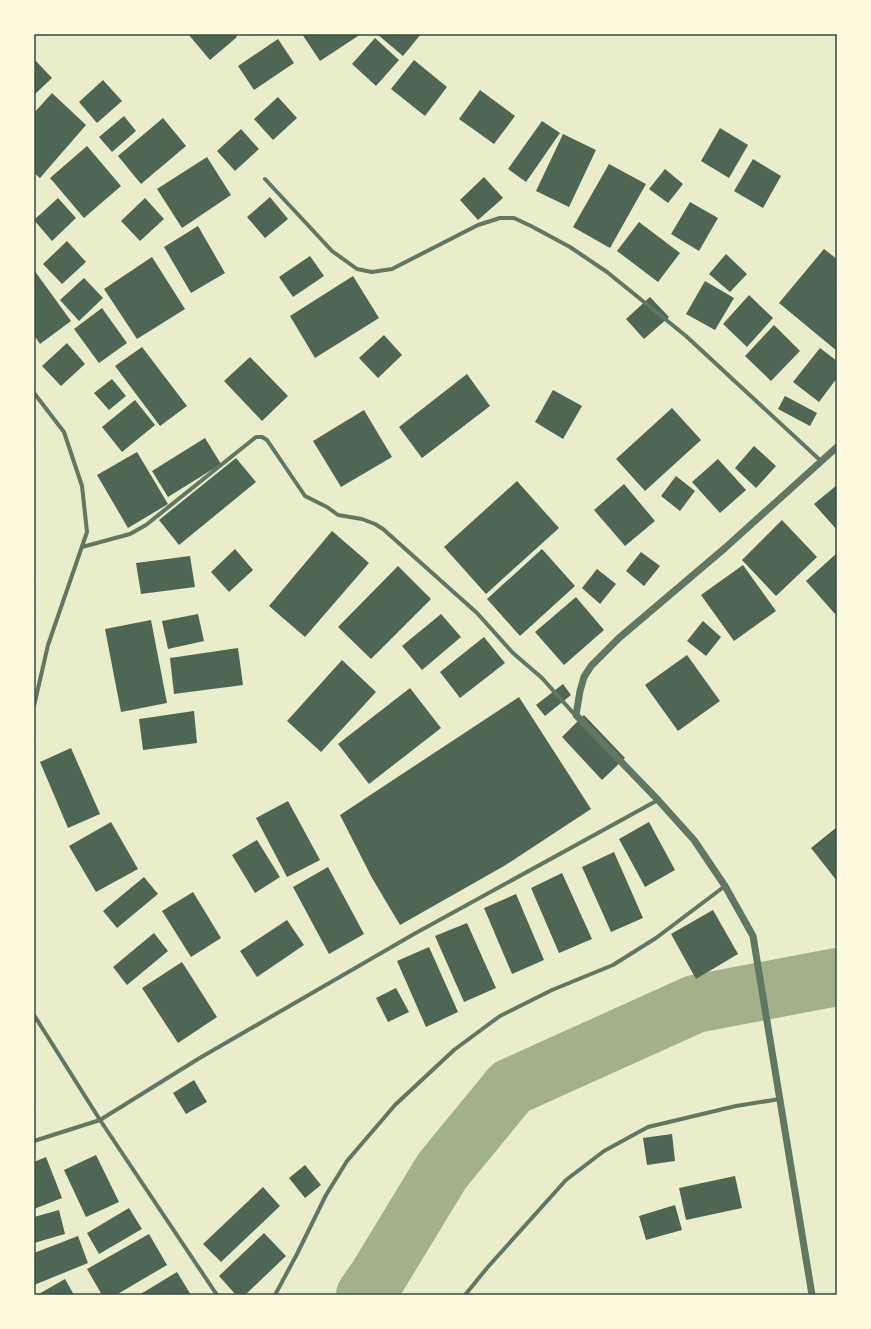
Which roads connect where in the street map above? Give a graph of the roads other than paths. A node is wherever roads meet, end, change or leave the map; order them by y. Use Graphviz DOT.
graph roads {
  1 [pos="265,179"];
  2 [pos="34,393"];
  3 [pos="837,447"];
  4 [pos="821,462"];
  5 [pos="82,547"];
  6 [pos="34,706"];
  7 [pos="576,715"];
  8 [pos="658,800"];
  9 [pos="725,886"];
  10 [pos="34,1015"];
  11 [pos="780,1100"];
  12 [pos="100,1120"];
  13 [pos="34,1141"];
  14 [pos="217,1295"];
  15 [pos="275,1295"];
  16 [pos="465,1295"];
  17 [pos="812,1295"];
  1 -- 4 [label="street"];
  2 -- 5 [label="street"];
  3 -- 4 [label="street"];
  4 -- 7 [label="street"];
  5 -- 6 [label="street"];
  5 -- 7 [label="street"];
  7 -- 8 [label="street"];
  8 -- 9 [label="street"];
  8 -- 12 [label="street"];
  9 -- 11 [label="street"];
  9 -- 15 [label="street"];
  10 -- 12 [label="street"];
  11 -- 16 [label="street"];
  11 -- 17 [label="street"];
  12 -- 13 [label="street"];
  12 -- 14 [label="street"];
}
